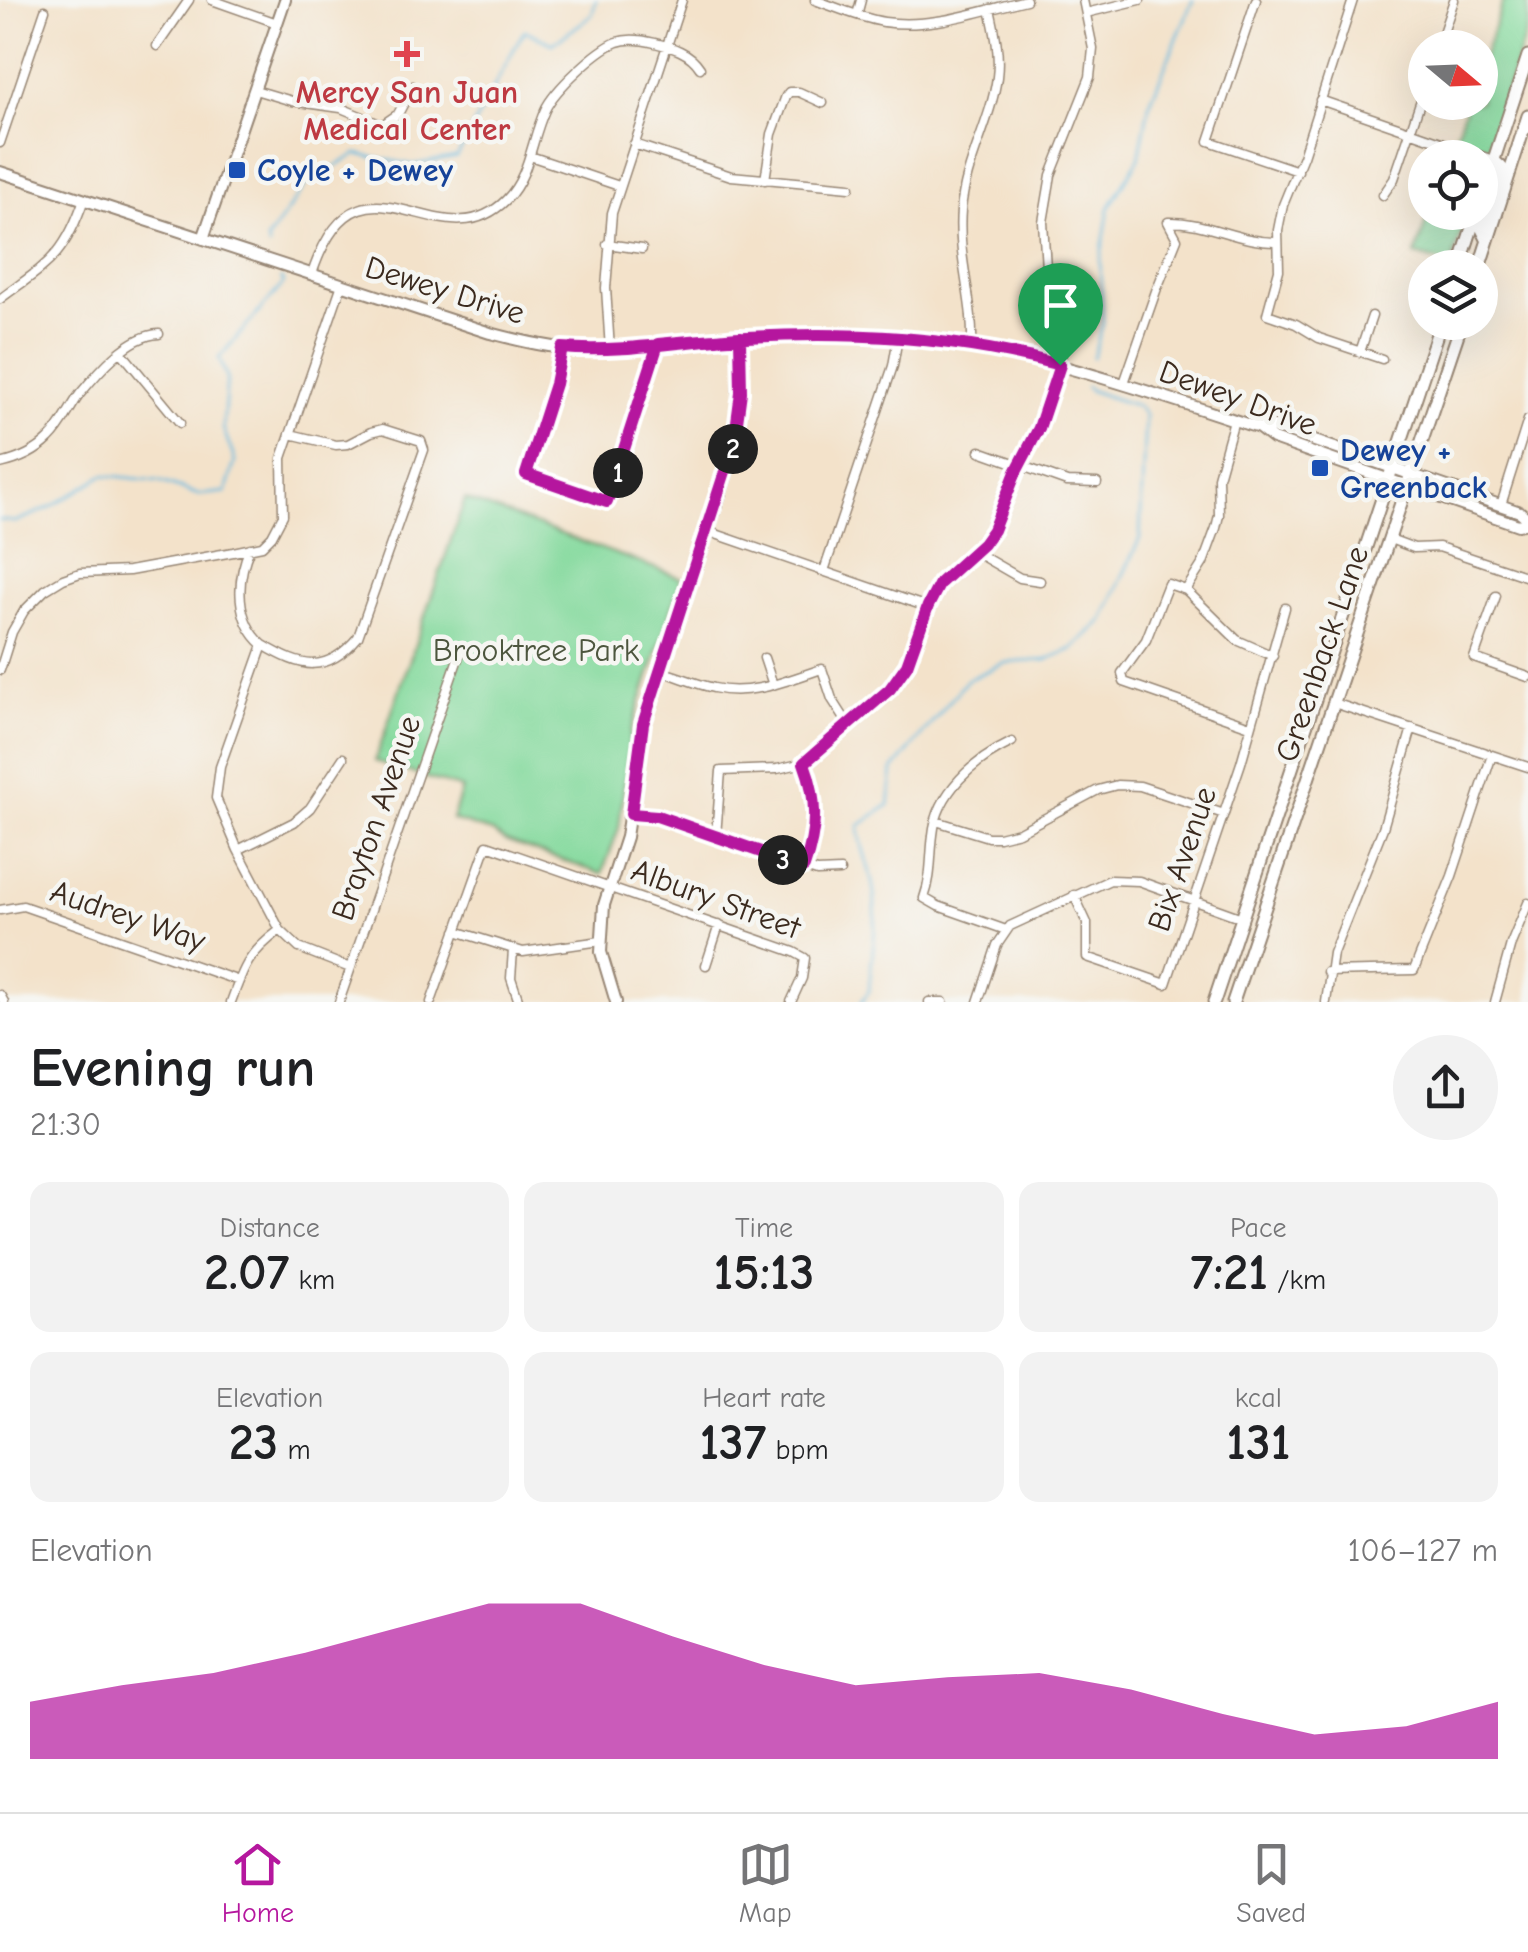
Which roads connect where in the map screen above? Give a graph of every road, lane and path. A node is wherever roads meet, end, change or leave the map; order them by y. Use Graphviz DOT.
graph roads {
  1 [pos="189,0"];
  2 [pos="212,0"];
  3 [pos="285,0"];
  4 [pos="682,0"];
  5 [pos="815,0"];
  6 [pos="862,0"];
  7 [pos="1026,0"];
  8 [pos="1082,0"];
  9 [pos="1140,0"];
  10 [pos="1256,0"];
  11 [pos="1353,0"];
  12 [pos="1454,0"];
  13 [pos="990,8"];
  14 [pos="45,10"];
  15 [pos="1086,13"];
  16 [pos="856,15"];
  17 [pos="277,22"];
  18 [pos="1444,30"];
  19 [pos="157,46"];
  20 [pos="666,46"];
  21 [pos="1528,56"];
  22 [pos="700,68"];
  23 [pos="412,86"];
  24 [pos="254,90"];
  25 [pos="1320,100"];
  26 [pos="823,103"];
  27 [pos="1528,116"];
  28 [pos="1414,120"];
  29 [pos="1411,130"];
  30 [pos="1439,140"];
  31 [pos="0,142"];
  32 [pos="634,144"];
  33 [pos="1498,148"];
  34 [pos="530,156"];
  35 [pos="0,172"];
  36 [pos="1298,172"];
  37 [pos="765,180"];
  38 [pos="619,186"];
  39 [pos="850,187"];
  40 [pos="1383,195"];
  41 [pos="84,199"];
  42 [pos="1483,230"];
  43 [pos="203,239"];
  44 [pos="1488,239"];
  45 [pos="1278,242"];
  46 [pos="608,244"];
  47 [pos="642,249"];
  48 [pos="1485,250"];
  49 [pos="312,274"];
  50 [pos="342,284"];
  51 [pos="0,299"];
  52 [pos="1372,316"];
  53 [pos="159,334"];
  54 [pos="740,337"];
  55 [pos="898,338"];
  56 [pos="1435,340"];
  57 [pos="1456,340"];
  58 [pos="658,344"];
  59 [pos="972,346"];
  60 [pos="562,348"];
  61 [pos="610,350"];
  62 [pos="1360,352"];
  63 [pos="122,353"];
  64 [pos="1382,359"];
  65 [pos="1060,365"];
  66 [pos="1124,383"];
  67 [pos="1234,420"];
  68 [pos="1528,420"];
  69 [pos="180,424"];
  70 [pos="1259,428"];
  71 [pos="290,434"];
  72 [pos="980,451"];
  73 [pos="0,464"];
  74 [pos="1019,466"];
  75 [pos="1394,466"];
  76 [pos="1413,473"];
  77 [pos="1390,481"];
  78 [pos="1097,482"];
  79 [pos="1408,488"];
  80 [pos="1500,505"];
  81 [pos="1528,521"];
  82 [pos="707,531"];
  83 [pos="1390,538"];
  84 [pos="250,548"];
  85 [pos="975,552"];
  86 [pos="824,570"];
  87 [pos="1528,577"];
  88 [pos="1040,581"];
  89 [pos="1186,590"];
  90 [pos="1496,596"];
  91 [pos="928,606"];
  92 [pos="1285,608"];
  93 [pos="263,645"];
  94 [pos="461,650"];
  95 [pos="1273,656"];
  96 [pos="764,658"];
  97 [pos="0,670"];
  98 [pos="660,671"];
  99 [pos="1528,677"];
  100 [pos="1323,679"];
  101 [pos="773,685"];
  102 [pos="1334,703"];
  103 [pos="848,724"];
  104 [pos="1250,726"];
  105 [pos="1412,728"];
  106 [pos="1012,742"];
  107 [pos="1492,755"];
  108 [pos="343,758"];
  109 [pos="804,763"];
  110 [pos="1528,767"];
  111 [pos="631,814"];
  112 [pos="1224,814"];
  113 [pos="936,821"];
  114 [pos="716,836"];
  115 [pos="238,850"];
  116 [pos="804,867"];
  117 [pos="840,870"];
  118 [pos="609,886"];
  119 [pos="1074,895"];
  120 [pos="1194,901"];
  121 [pos="1528,903"];
  122 [pos="0,910"];
  123 [pos="1242,918"];
  124 [pos="718,926"];
  125 [pos="280,930"];
  126 [pos="1006,930"];
  127 [pos="456,931"];
  128 [pos="600,941"];
  129 [pos="1250,948"];
  130 [pos="513,950"];
  131 [pos="706,965"];
  132 [pos="350,968"];
  133 [pos="1328,972"];
  134 [pos="239,981"];
  135 [pos="232,1002"];
  136 [pos="338,1002"];
  137 [pos="432,1002"];
  138 [pos="518,1002"];
  139 [pos="616,1002"];
  140 [pos="791,1002"];
  141 [pos="929,1002"];
  142 [pos="942,1002"];
  143 [pos="978,1002"];
  144 [pos="1214,1002"];
  145 [pos="1233,1002"];
  146 [pos="1326,1002"];
  147 [pos="1495,1002"];
  1 -- 19 [label="street"];
  2 -- 17 [label="street"];
  3 -- 17 [label="main road"];
  4 -- 20 [label="street"];
  5 -- 16 [label="street"];
  6 -- 16 [label="street"];
  7 -- 13 [label="street"];
  8 -- 15 [label="street"];
  9 -- 15 [label="street"];
  10 -- 36 [label="street"];
  11 -- 25 [label="street"];
  12 -- 18 [label="street"];
  13 -- 16 [label="street"];
  13 -- 59 [label="street"];
  14 -- 31 [label="street"];
  15 -- 65 [label="street"];
  17 -- 24 [label="main road"];
  20 -- 22 [label="street"];
  20 -- 32 [label="street"];
  20 -- 34 [label="street"];
  21 -- 33 [label="main road"];
  23 -- 24 [label="street"];
  24 -- 43 [label="main road"];
  25 -- 29 [label="street"];
  25 -- 36 [label="street"];
  26 -- 37 [label="street"];
  27 -- 44 [label="main road"];
  28 -- 29 [label="street"];
  29 -- 30 [label="street"];
  29 -- 40 [label="street"];
  32 -- 37 [label="street"];
  32 -- 38 [label="street"];
  34 -- 38 [label="street"];
  34 -- 49 [label="street"];
  35 -- 41 [label="main road, Dewey Drive"];
  36 -- 45 [label="street"];
  37 -- 39 [label="street"];
  38 -- 46 [label="street"];
  41 -- 43 [label="main road, Dewey Drive"];
  41 -- 51 [label="street"];
  42 -- 44 [label="main road"];
  43 -- 49 [label="main road, Dewey Drive"];
  44 -- 48 [label="main road"];
  45 -- 62 [label="street"];
  45 -- 66 [label="street"];
  46 -- 47 [label="street"];
  46 -- 61 [label="street"];
  49 -- 50 [label="main road, Dewey Drive"];
  50 -- 60 [label="main road, Dewey Drive"];
  50 -- 71 [label="street"];
  52 -- 62 [label="street"];
  53 -- 63 [label="street"];
  54 -- 55 [label="main road, Dewey Drive"];
  54 -- 58 [label="main road, Dewey Drive"];
  54 -- 82 [label="main road"];
  55 -- 59 [label="main road, Dewey Drive"];
  55 -- 86 [label="street"];
  56 -- 75 [label="main road, Greenback Lane"];
  57 -- 76 [label="main road, Greenback Lane"];
  58 -- 60 [label="street"];
  58 -- 61 [label="main road, Dewey Drive"];
  59 -- 65 [label="main road, Dewey Drive"];
  60 -- 61 [label="main road, Dewey Drive"];
  62 -- 64 [label="street"];
  63 -- 69 [label="street"];
  63 -- 73 [label="street"];
  65 -- 66 [label="main road, Dewey Drive"];
  65 -- 74 [label="street"];
  66 -- 67 [label="main road, Dewey Drive"];
  67 -- 70 [label="main road, Dewey Drive"];
  67 -- 89 [label="street"];
  68 -- 80 [label="street"];
  70 -- 75 [label="main road"];
  70 -- 77 [label="main road, Dewey Drive"];
  71 -- 84 [label="street"];
  71 -- 93 [label="street"];
  72 -- 74 [label="street"];
  74 -- 78 [label="street"];
  74 -- 85 [label="street"];
  75 -- 76 [label="main road"];
  75 -- 77 [label="main road, Greenback Lane"];
  76 -- 79 [label="main road, Greenback Lane"];
  76 -- 80 [label="main road"];
  77 -- 79 [label="main road, Dewey Drive"];
  77 -- 100 [label="main road, Greenback Lane"];
  79 -- 81 [label="main road, Dewey Drive"];
  79 -- 83 [label="main road, Greenback Lane"];
  80 -- 81 [label="main road"];
  82 -- 86 [label="street"];
  82 -- 98 [label="main road"];
  83 -- 87 [label="street"];
  83 -- 102 [label="main road, Greenback Lane"];
  84 -- 93 [label="street"];
  84 -- 97 [label="street"];
  85 -- 88 [label="street"];
  85 -- 91 [label="street"];
  86 -- 91 [label="street"];
  89 -- 95 [label="street"];
  89 -- 104 [label="street"];
  90 -- 99 [label="street"];
  91 -- 103 [label="street"];
  92 -- 95 [label="street, Bix Avenue"];
  93 -- 115 [label="street"];
  94 -- 132 [label="street, Brayton Avenue"];
  95 -- 104 [label="street, Bix Avenue"];
  96 -- 101 [label="street"];
  98 -- 101 [label="street"];
  98 -- 111 [label="main road"];
  100 -- 102 [label="main road"];
  100 -- 123 [label="main road, Greenback Lane"];
  101 -- 103 [label="street"];
  102 -- 105 [label="street"];
  102 -- 129 [label="main road, Greenback Lane"];
  103 -- 109 [label="street"];
  104 -- 112 [label="street, Bix Avenue"];
  105 -- 107 [label="street"];
  105 -- 133 [label="street"];
  106 -- 113 [label="street"];
  107 -- 110 [label="street"];
  107 -- 133 [label="street"];
  108 -- 115 [label="street"];
  109 -- 114 [label="street"];
  109 -- 116 [label="street"];
  111 -- 114 [label="street"];
  111 -- 118 [label="main road"];
  112 -- 113 [label="street"];
  112 -- 120 [label="street, Bix Avenue"];
  113 -- 126 [label="street"];
  114 -- 116 [label="street"];
  115 -- 125 [label="street"];
  116 -- 117 [label="street"];
  118 -- 124 [label="street, Albury Street"];
  118 -- 127 [label="street, Albury Street"];
  118 -- 128 [label="main road"];
  119 -- 120 [label="street"];
  119 -- 120 [label="street, Bix Avenue"];
  119 -- 126 [label="street"];
  120 -- 123 [label="street"];
  121 -- 147 [label="street"];
  122 -- 134 [label="street, Audrey Way"];
  123 -- 129 [label="main road"];
  123 -- 144 [label="main road, Greenback Lane"];
  124 -- 131 [label="street"];
  124 -- 140 [label="street, Albury Street"];
  125 -- 132 [label="street"];
  125 -- 134 [label="street"];
  126 -- 143 [label="street"];
  127 -- 130 [label="street"];
  127 -- 137 [label="street"];
  128 -- 130 [label="street"];
  128 -- 139 [label="main road"];
  129 -- 145 [label="main road, Greenback Lane"];
  130 -- 138 [label="street"];
  132 -- 136 [label="street, Brayton Avenue"];
  133 -- 146 [label="street"];
  134 -- 135 [label="street"];
  141 -- 142 [label="street"];
}
